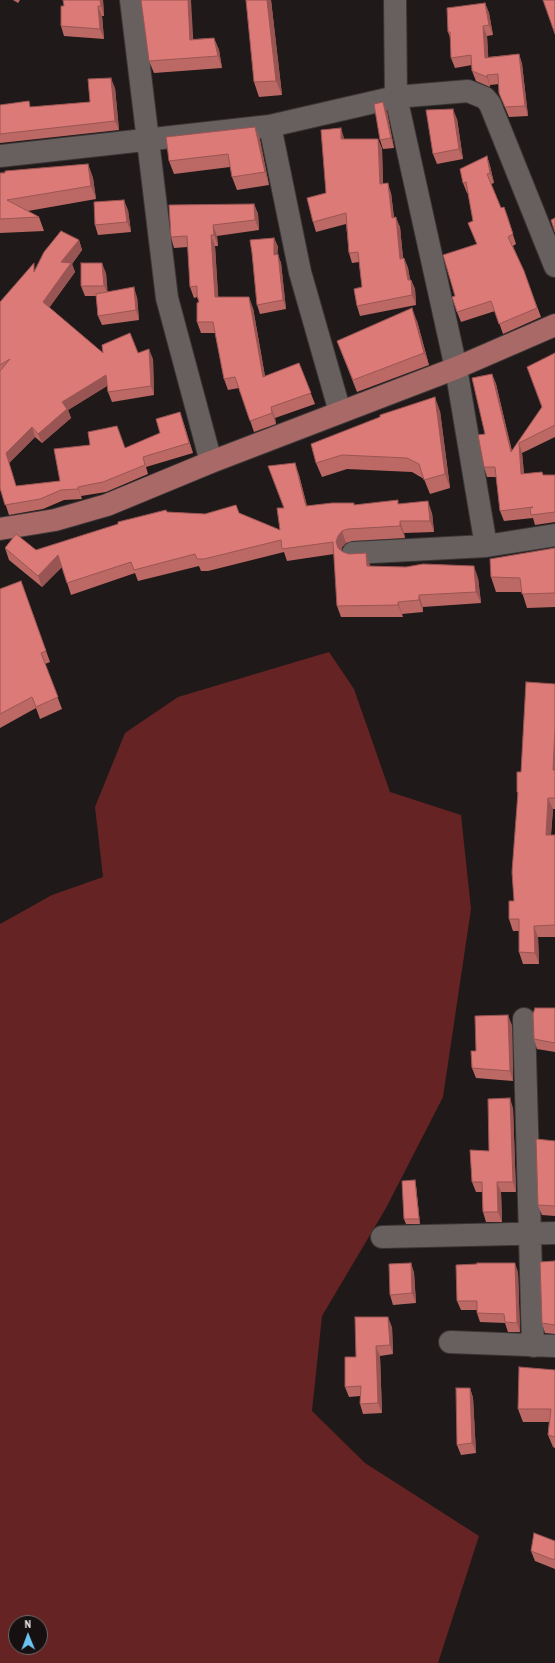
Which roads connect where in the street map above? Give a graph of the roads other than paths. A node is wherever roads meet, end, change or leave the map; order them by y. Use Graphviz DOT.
graph roads {
  1 [pos="131,0"];
  2 [pos="395,0"];
  3 [pos="396,97"];
  4 [pos="270,126"];
  5 [pos="148,139"];
  6 [pos="0,156"];
  7 [pos="555,266"];
  8 [pos="555,325"];
  9 [pos="456,368"];
  10 [pos="340,412"];
  11 [pos="210,462"];
  12 [pos="0,529"];
  13 [pos="555,535"];
  14 [pos="486,546"];
  15 [pos="353,553"];
  16 [pos="524,1019"];
  17 [pos="530,1232"];
  18 [pos="555,1233"];
  19 [pos="382,1237"];
  20 [pos="450,1342"];
  21 [pos="533,1346"];
  22 [pos="555,1346"];
  1 -- 5 [label="street"];
  2 -- 3 [label="street"];
  3 -- 4 [label="street"];
  3 -- 7 [label="street"];
  3 -- 9 [label="street"];
  4 -- 5 [label="street"];
  4 -- 10 [label="street"];
  5 -- 6 [label="street"];
  5 -- 11 [label="street"];
  8 -- 9 [label="main road"];
  9 -- 10 [label="main road"];
  9 -- 14 [label="street"];
  10 -- 11 [label="main road"];
  11 -- 12 [label="main road"];
  13 -- 14 [label="street"];
  14 -- 15 [label="street"];
  16 -- 17 [label="street"];
  17 -- 18 [label="street"];
  17 -- 19 [label="street"];
  17 -- 21 [label="street"];
  20 -- 21 [label="street"];
  21 -- 22 [label="street"];
}
